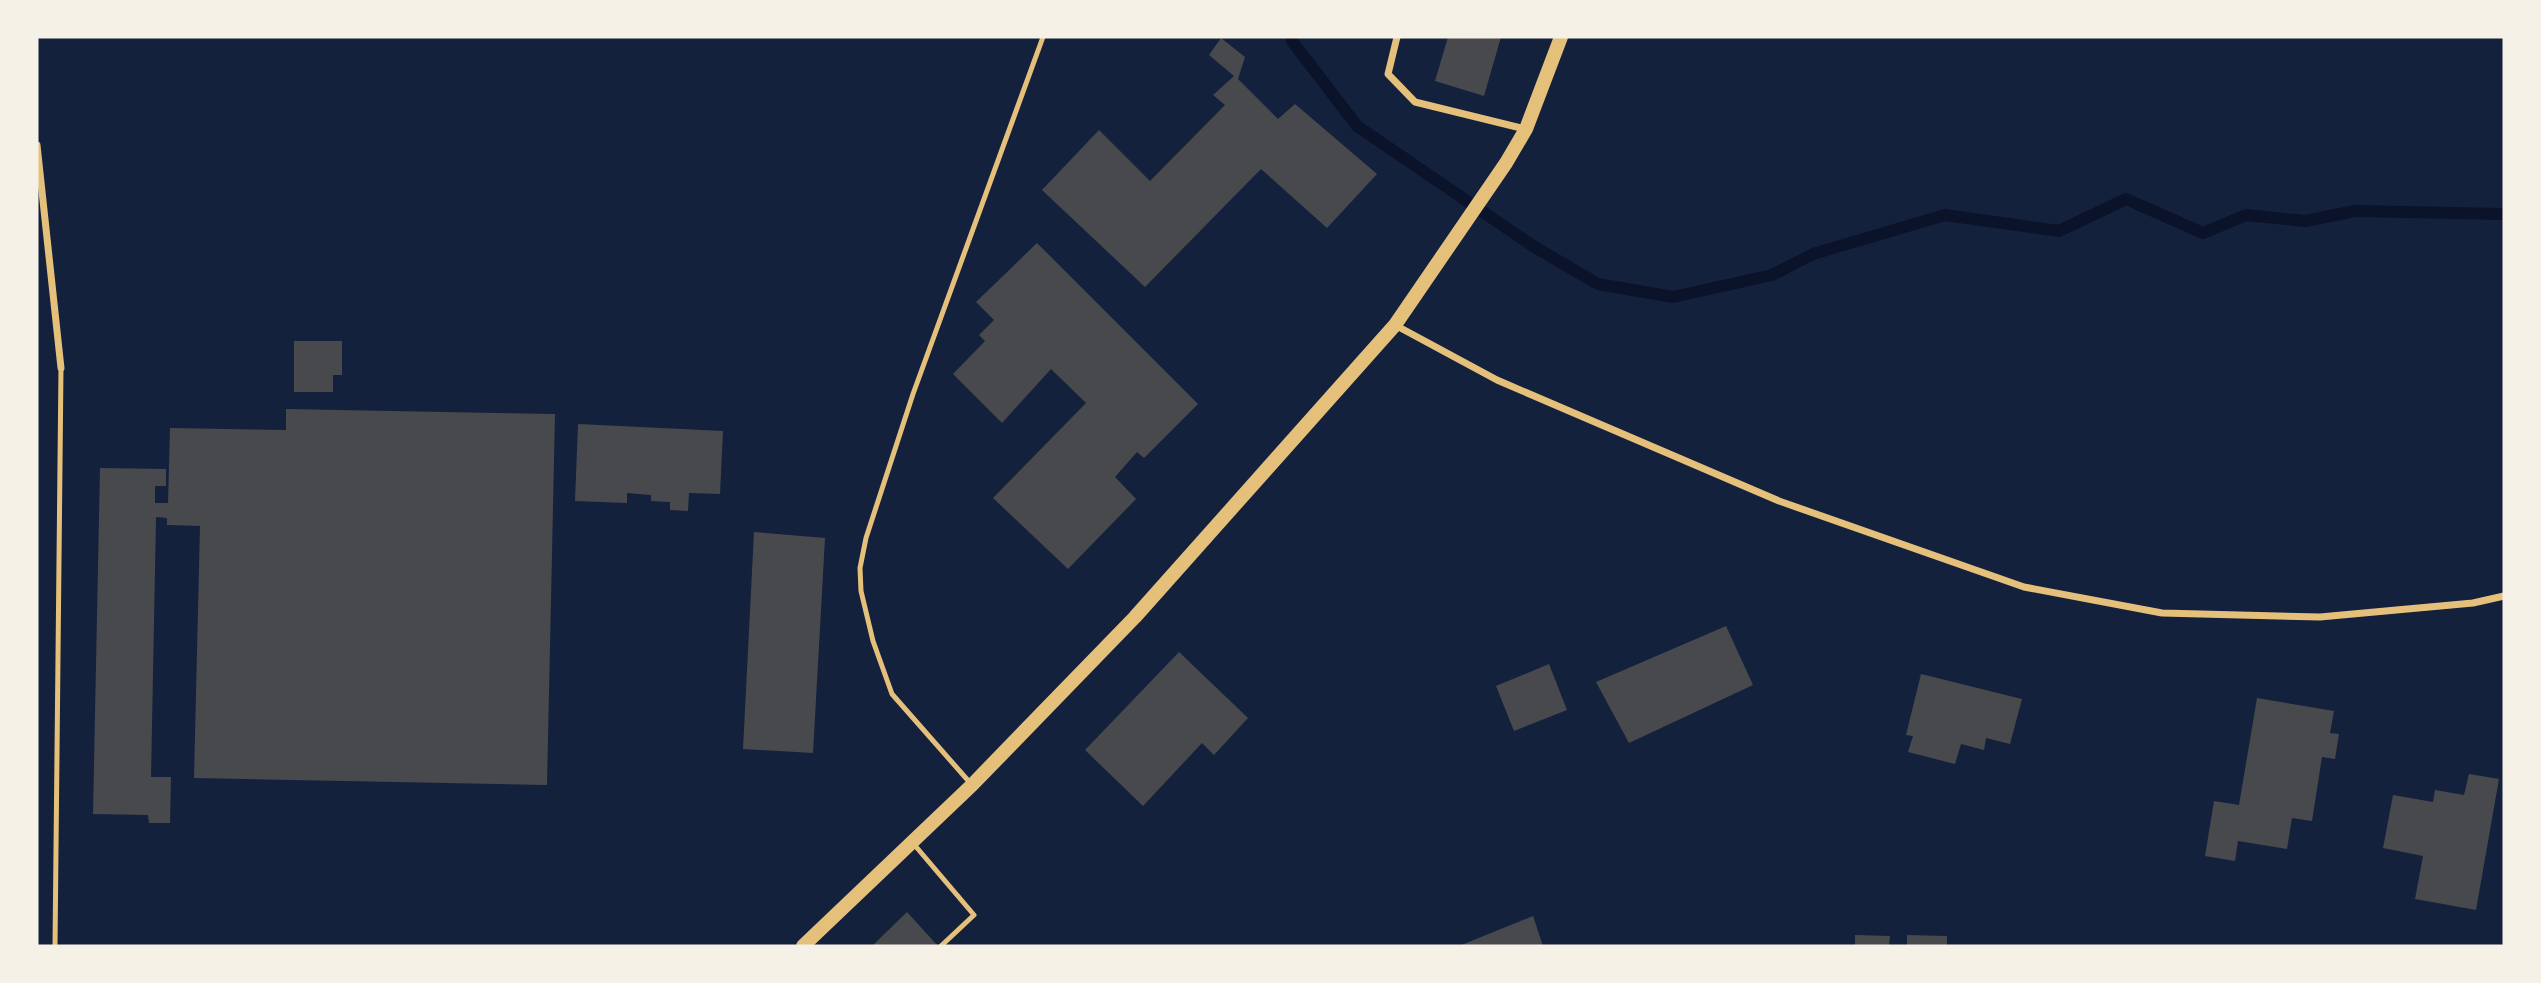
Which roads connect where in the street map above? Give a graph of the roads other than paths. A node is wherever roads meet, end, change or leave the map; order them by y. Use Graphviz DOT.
graph roads {
  1 [pos="1043,37"];
  2 [pos="1396,37"];
  3 [pos="1561,37"];
  4 [pos="1526,129"];
  5 [pos="37,145"];
  6 [pos="1395,325"];
  7 [pos="61,368"];
  8 [pos="2504,596"];
  9 [pos="972,785"];
  10 [pos="912,842"];
  11 [pos="55,946"];
  12 [pos="803,946"];
  13 [pos="941,946"];
  1 -- 9 [label="lane"];
  2 -- 4 [label="street"];
  3 -- 4 [label="main road"];
  4 -- 6 [label="main road"];
  5 -- 7 [label="street"];
  6 -- 8 [label="street"];
  6 -- 9 [label="main road"];
  7 -- 11 [label="lane"];
  9 -- 10 [label="main road"];
  10 -- 12 [label="main road"];
  10 -- 13 [label="lane"];
}
